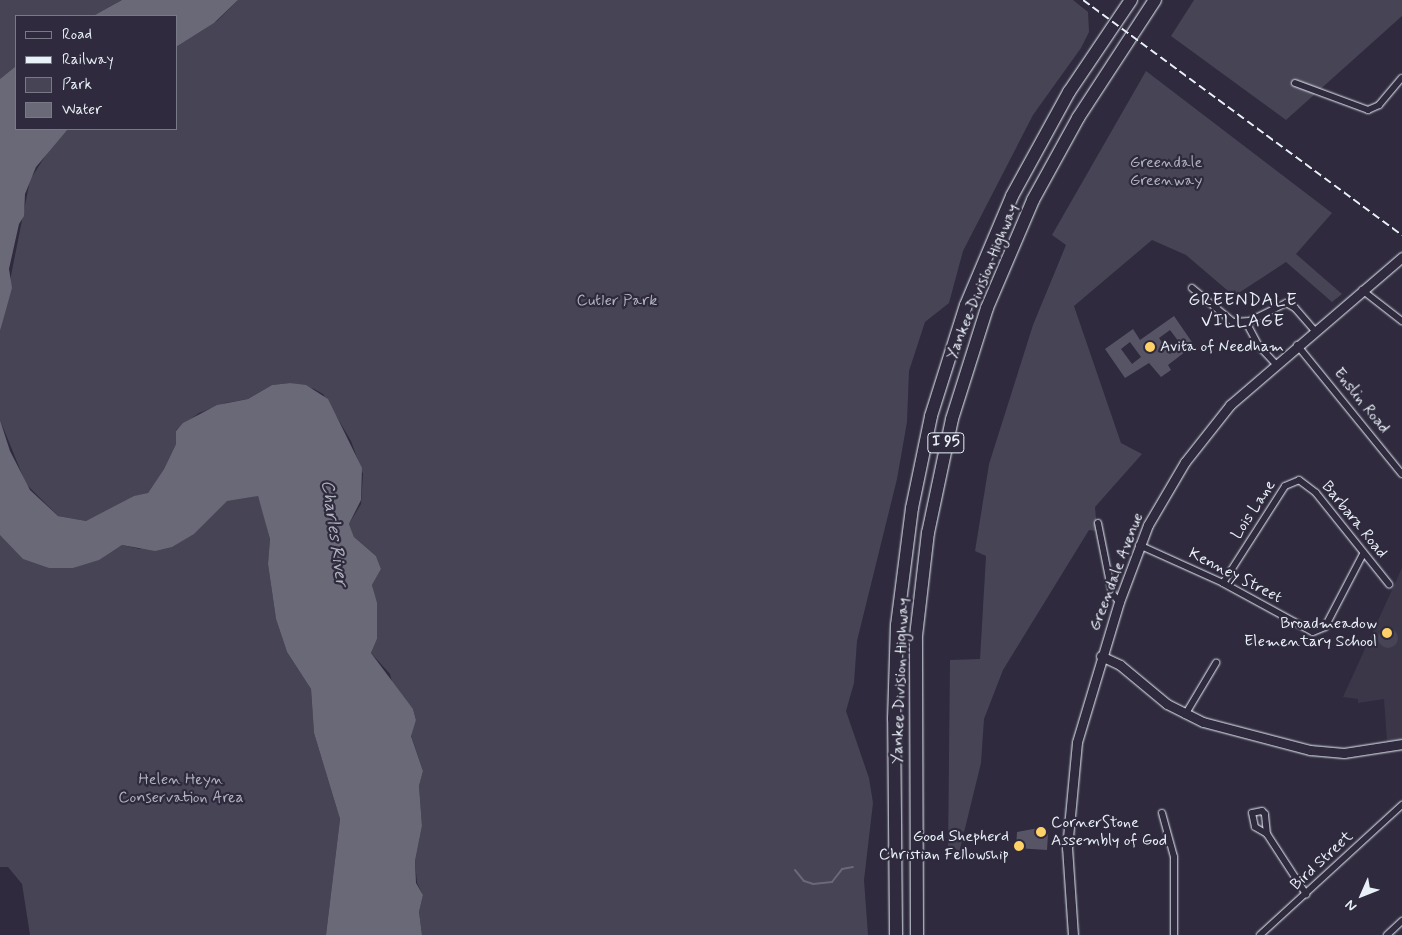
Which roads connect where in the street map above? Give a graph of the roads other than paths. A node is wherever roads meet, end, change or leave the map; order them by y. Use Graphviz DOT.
graph roads {
  1 [pos="1130,0"];
  2 [pos="1156,0"];
  3 [pos="1402,78"];
  4 [pos="1295,83"];
  5 [pos="1401,257"];
  6 [pos="1192,288"];
  7 [pos="1362,290"];
  8 [pos="1402,321"];
  9 [pos="1246,322"];
  10 [pos="1314,330"];
  11 [pos="1297,345"];
  12 [pos="1275,363"];
  13 [pos="1402,474"];
  14 [pos="1293,481"];
  15 [pos="1098,523"];
  16 [pos="1139,545"];
  17 [pos="1363,554"];
  18 [pos="1223,583"];
  19 [pos="1390,584"];
  20 [pos="1119,602"];
  21 [pos="1101,656"];
  22 [pos="1216,664"];
  23 [pos="1185,715"];
  24 [pos="1402,744"];
  25 [pos="1402,805"];
  26 [pos="1162,813"];
  27 [pos="1267,834"];
  28 [pos="1306,894"];
  29 [pos="1402,921"];
  30 [pos="896,935"];
  31 [pos="917,935"];
  32 [pos="1073,935"];
  33 [pos="1174,935"];
  34 [pos="1260,935"];
  35 [pos="1387,935"];
  1 -- 30 [label="highway, Yankee Division Highway / I 95"];
  2 -- 31 [label="highway, Yankee Division Highway / I 95"];
  3 -- 4 [label="street"];
  5 -- 7 [label="main road, Greendale Avenue"];
  6 -- 9 [label="street"];
  7 -- 8 [label="street"];
  7 -- 10 [label="main road, Greendale Avenue"];
  9 -- 10 [label="street"];
  9 -- 12 [label="street"];
  10 -- 11 [label="main road, Greendale Avenue"];
  11 -- 12 [label="main road, Greendale Avenue"];
  11 -- 13 [label="street, Enslin Road"];
  12 -- 16 [label="main road, Greendale Avenue"];
  14 -- 17 [label="street, Barbara Road"];
  14 -- 18 [label="street, Lois Lane"];
  15 -- 20 [label="street"];
  16 -- 18 [label="street, Kenney Street"];
  16 -- 20 [label="main road, Greendale Avenue"];
  17 -- 18 [label="street, Kenney Street"];
  17 -- 19 [label="street, Barbara Road"];
  20 -- 21 [label="main road, Greendale Avenue"];
  21 -- 23 [label="main road"];
  21 -- 32 [label="main road, Greendale Avenue"];
  22 -- 23 [label="street"];
  23 -- 24 [label="main road"];
  25 -- 28 [label="street, Bird Street"];
  26 -- 33 [label="street"];
  27 -- 28 [label="street"];
  28 -- 34 [label="street, Bird Street"];
  29 -- 35 [label="street"];
}
